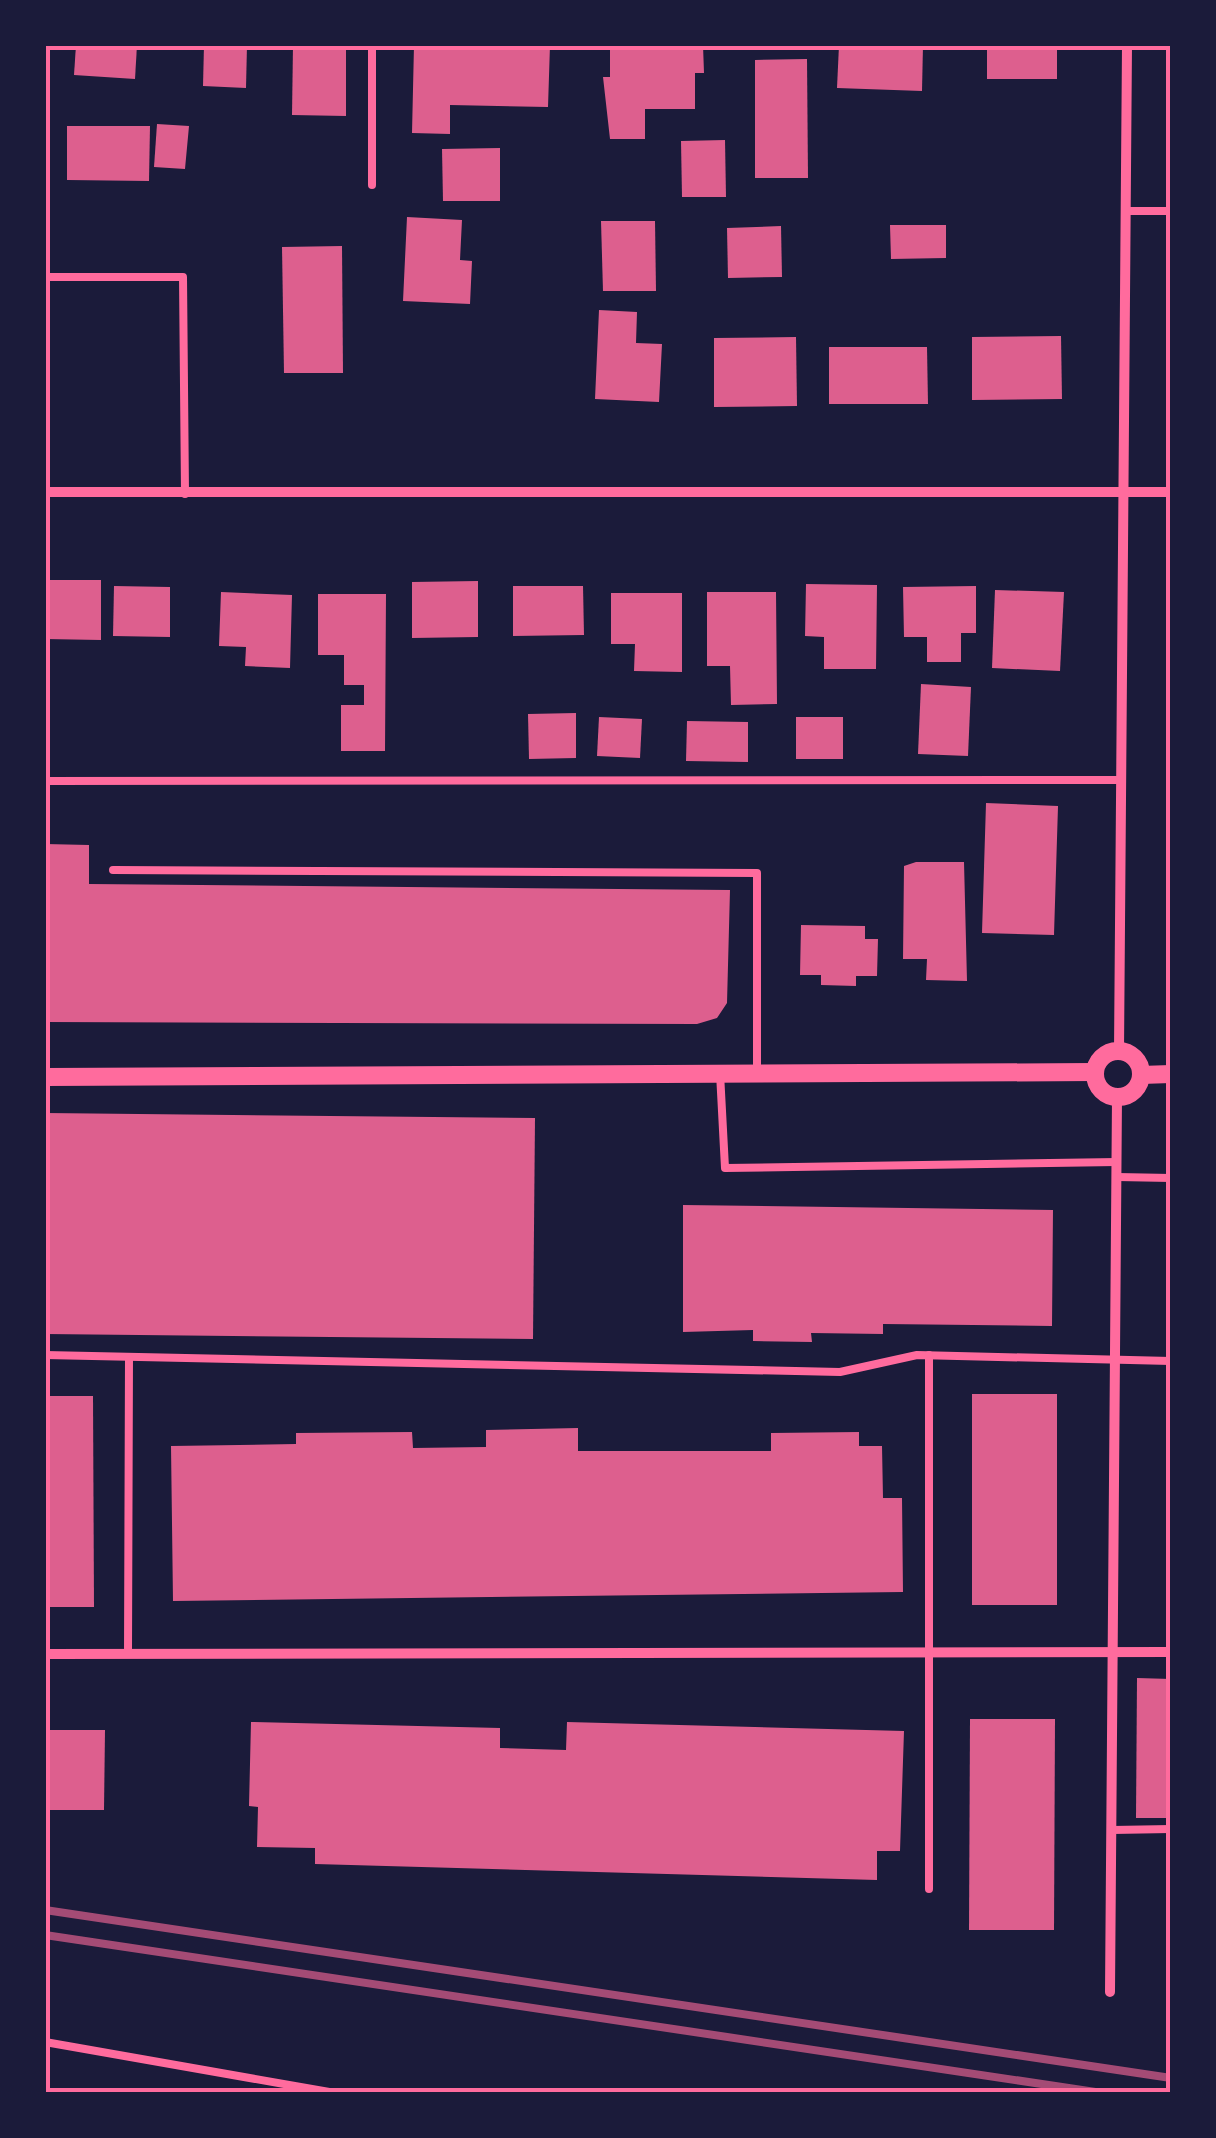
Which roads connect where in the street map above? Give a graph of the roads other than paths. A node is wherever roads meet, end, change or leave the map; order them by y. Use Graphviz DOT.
graph roads {
  1 [pos="372,45"];
  2 [pos="1127,45"];
  3 [pos="372,184"];
  4 [pos="1125,211"];
  5 [pos="1171,211"];
  6 [pos="45,277"];
  7 [pos="45,492"];
  8 [pos="1123,492"];
  9 [pos="1171,492"];
  10 [pos="186,494"];
  11 [pos="1120,780"];
  12 [pos="45,781"];
  13 [pos="113,870"];
  14 [pos="1119,1051"];
  15 [pos="1095,1072"];
  16 [pos="720,1073"];
  17 [pos="757,1073"];
  18 [pos="1171,1074"];
  19 [pos="1141,1075"];
  20 [pos="45,1077"];
  21 [pos="1117,1097"];
  22 [pos="1117,1162"];
  23 [pos="1116,1177"];
  24 [pos="1171,1178"];
  25 [pos="45,1355"];
  26 [pos="929,1355"];
  27 [pos="130,1357"];
  28 [pos="1116,1361"];
  29 [pos="1171,1361"];
  30 [pos="928,1652"];
  31 [pos="1113,1652"];
  32 [pos="1171,1652"];
  33 [pos="45,1654"];
  34 [pos="128,1654"];
  35 [pos="1171,1829"];
  36 [pos="1112,1830"];
  37 [pos="929,1889"];
  38 [pos="1110,1992"];
  39 [pos="45,2042"];
  40 [pos="336,2093"];
  1 -- 3 [label="lane"];
  2 -- 4 [label="street"];
  4 -- 5 [label="lane"];
  4 -- 8 [label="street"];
  6 -- 10 [label="lane"];
  7 -- 10 [label="street"];
  8 -- 9 [label="street"];
  8 -- 10 [label="street"];
  8 -- 11 [label="street"];
  11 -- 12 [label="lane"];
  11 -- 14 [label="street"];
  13 -- 17 [label="lane"];
  14 -- 15 [label="street"];
  14 -- 19 [label="street"];
  15 -- 17 [label="street"];
  15 -- 21 [label="street"];
  16 -- 17 [label="street"];
  16 -- 20 [label="street"];
  16 -- 22 [label="lane"];
  18 -- 19 [label="street"];
  19 -- 21 [label="street"];
  21 -- 22 [label="street"];
  22 -- 23 [label="street"];
  23 -- 24 [label="lane"];
  23 -- 28 [label="street"];
  25 -- 27 [label="lane"];
  26 -- 27 [label="lane"];
  26 -- 28 [label="lane"];
  26 -- 30 [label="lane"];
  27 -- 34 [label="lane"];
  28 -- 29 [label="lane"];
  28 -- 31 [label="street"];
  30 -- 31 [label="street"];
  30 -- 34 [label="street"];
  30 -- 37 [label="lane"];
  31 -- 32 [label="street"];
  31 -- 36 [label="street"];
  33 -- 34 [label="street"];
  35 -- 36 [label="lane"];
  36 -- 38 [label="street"];
  39 -- 40 [label="lane"];
}
